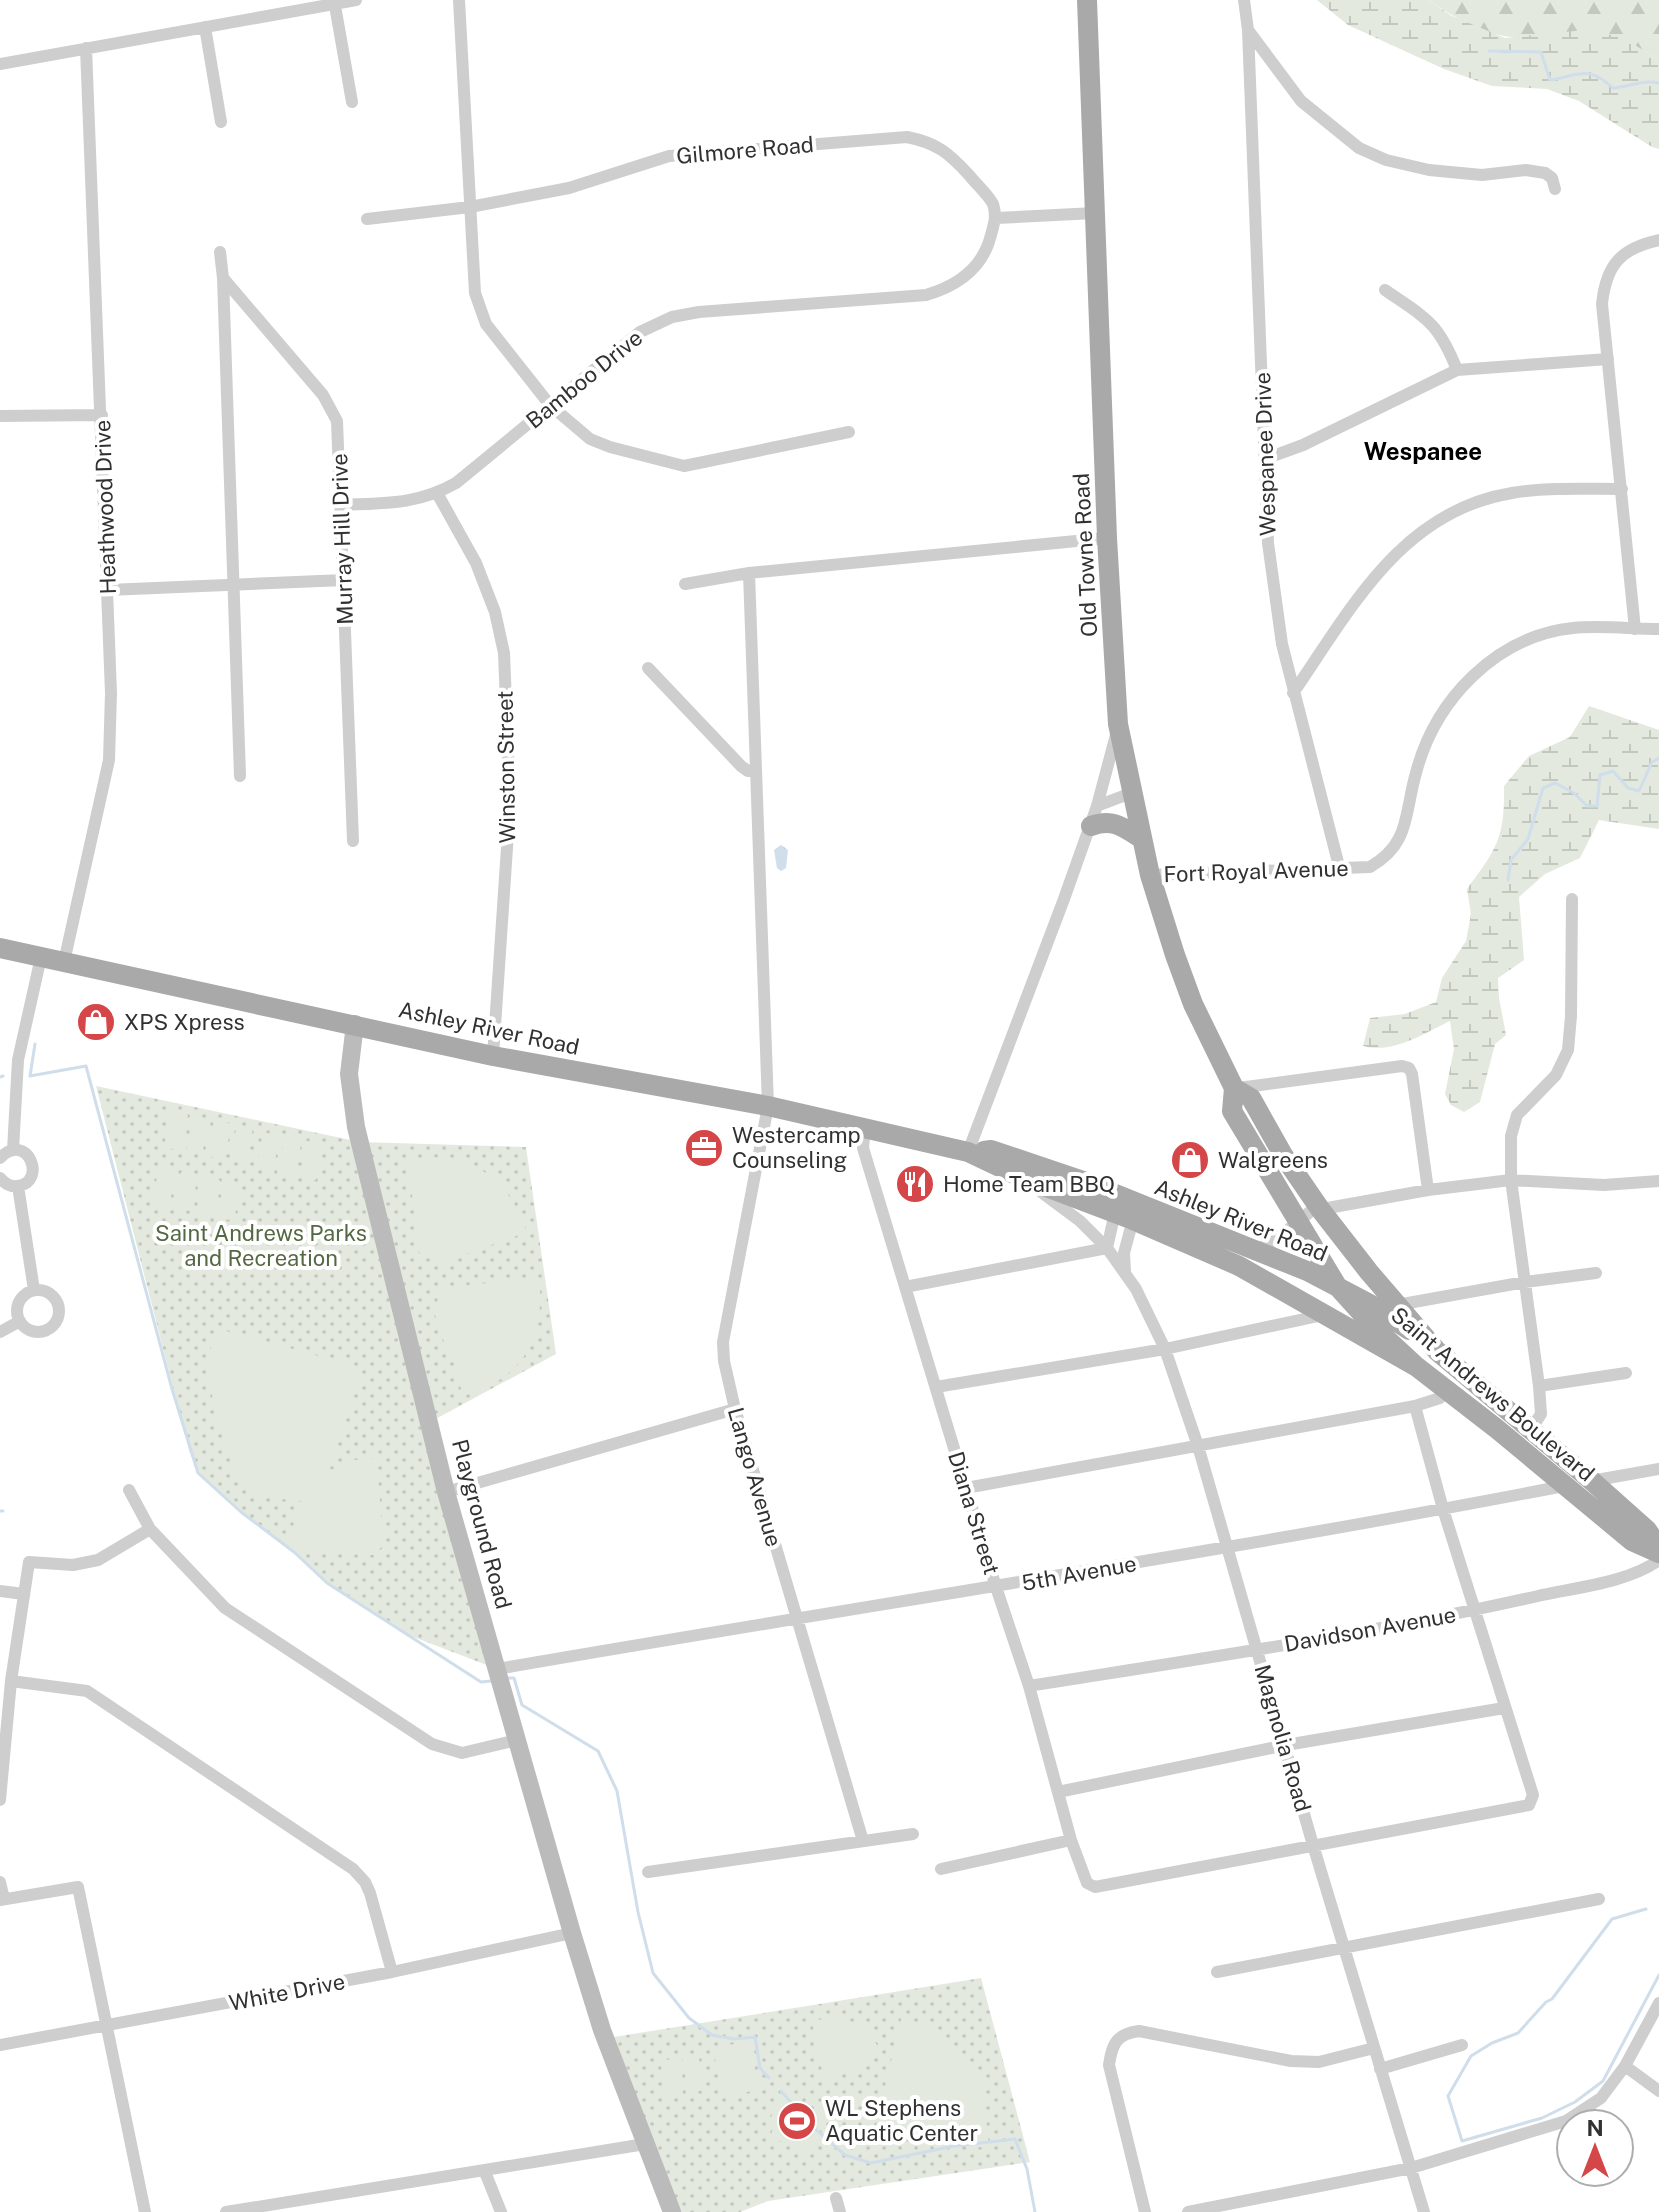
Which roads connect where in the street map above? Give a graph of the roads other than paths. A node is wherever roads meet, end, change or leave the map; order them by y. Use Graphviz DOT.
graph roads {
  1 [pos="356,0"];
  2 [pos="459,0"];
  3 [pos="1087,0"];
  4 [pos="1244,0"];
  5 [pos="334,2"];
  6 [pos="205,27"];
  7 [pos="1248,30"];
  8 [pos="86,48"];
  9 [pos="0,64"];
  10 [pos="352,102"];
  11 [pos="221,122"];
  12 [pos="1555,189"];
  13 [pos="470,207"];
  14 [pos="1095,213"];
  15 [pos="996,218"];
  16 [pos="367,219"];
  17 [pos="1659,240"];
  18 [pos="220,252"];
  19 [pos="223,278"];
  20 [pos="1385,290"];
  21 [pos="1608,359"];
  22 [pos="1457,370"];
  23 [pos="550,405"];
  24 [pos="102,415"];
  25 [pos="0,416"];
  26 [pos="849,432"];
  27 [pos="1265,459"];
  28 [pos="1622,489"];
  29 [pos="437,493"];
  30 [pos="341,505"];
  31 [pos="1107,538"];
  32 [pos="749,573"];
  33 [pos="344,580"];
  34 [pos="685,584"];
  35 [pos="235,585"];
  36 [pos="108,590"];
  37 [pos="1635,629"];
  38 [pos="1659,629"];
  39 [pos="648,668"];
  40 [pos="1293,693"];
  41 [pos="1118,724"];
  42 [pos="754,771"];
  43 [pos="240,776"];
  44 [pos="1131,793"];
  45 [pos="1094,816"];
  46 [pos="1142,839"];
  47 [pos="353,841"];
  48 [pos="1340,870"];
  49 [pos="1150,875"];
  50 [pos="1572,899"];
  51 [pos="0,948"];
  52 [pos="41,957"];
  53 [pos="64,962"];
  54 [pos="355,1024"];
  55 [pos="493,1056"];
  56 [pos="1234,1088"];
  57 [pos="768,1106"];
  58 [pos="865,1127"];
  59 [pos="13,1150"];
  60 [pos="968,1152"];
  61 [pos="0,1158"];
  62 [pos="0,1178"];
  63 [pos="1511,1180"];
  64 [pos="1659,1181"];
  65 [pos="18,1186"];
  66 [pos="1428,1190"];
  67 [pos="1126,1208"];
  68 [pos="1320,1209"];
  69 [pos="1298,1221"];
  70 [pos="1107,1248"];
  71 [pos="1253,1250"];
  72 [pos="1125,1272"];
  73 [pos="1596,1273"];
  74 [pos="1525,1282"];
  75 [pos="1337,1286"];
  76 [pos="905,1287"];
  77 [pos="34,1290"];
  78 [pos="1397,1305"];
  79 [pos="1326,1314"];
  80 [pos="20,1321"];
  81 [pos="0,1332"];
  82 [pos="1165,1349"];
  83 [pos="1437,1351"];
  84 [pos="1417,1367"];
  85 [pos="1626,1373"];
  86 [pos="1539,1386"];
  87 [pos="936,1387"];
  88 [pos="1446,1389"];
  89 [pos="1415,1406"];
  90 [pos="735,1409"];
  91 [pos="1530,1431"];
  92 [pos="1198,1446"];
  93 [pos="1659,1469"];
  94 [pos="1592,1481"];
  95 [pos="1567,1486"];
  96 [pos="966,1488"];
  97 [pos="129,1490"];
  98 [pos="446,1492"];
  99 [pos="1443,1509"];
  100 [pos="150,1529"];
  101 [pos="1227,1548"];
  102 [pos="1659,1550"];
  103 [pos="1659,1560"];
  104 [pos="996,1587"];
  105 [pos="0,1591"];
  106 [pos="24,1594"];
  107 [pos="1475,1610"];
  108 [pos="796,1617"];
  109 [pos="1256,1650"];
  110 [pos="497,1669"];
  111 [pos="11,1681"];
  112 [pos="1029,1686"];
  113 [pos="1504,1708"];
  114 [pos="517,1740"];
  115 [pos="1286,1745"];
  116 [pos="1,1761"];
  117 [pos="1058,1792"];
  118 [pos="0,1800"];
  119 [pos="913,1834"];
  120 [pos="1071,1840"];
  121 [pos="863,1841"];
  122 [pos="1313,1845"];
  123 [pos="941,1869"];
  124 [pos="648,1872"];
  125 [pos="0,1882"];
  126 [pos="1599,1899"];
  127 [pos="2,1900"];
  128 [pos="572,1933"];
  129 [pos="1345,1949"];
  130 [pos="392,1972"];
  131 [pos="1217,1972"];
  132 [pos="1659,2003"];
  133 [pos="105,2027"];
  134 [pos="0,2045"];
  135 [pos="1462,2045"];
  136 [pos="1374,2048"];
  137 [pos="1625,2066"];
  138 [pos="1380,2069"];
  139 [pos="1659,2091"];
  140 [pos="645,2144"];
  141 [pos="1411,2168"];
  142 [pos="485,2172"];
  143 [pos="836,2198"];
  144 [pos="145,2212"];
  145 [pos="226,2212"];
  146 [pos="501,2212"];
  147 [pos="672,2212"];
  148 [pos="840,2212"];
  149 [pos="1145,2212"];
  150 [pos="1188,2212"];
  151 [pos="1424,2212"];
  1 -- 5 [label="street"];
  2 -- 13 [label="street"];
  3 -- 14 [label="main road, Old Towne Road"];
  4 -- 7 [label="street, Wespanee Drive"];
  5 -- 6 [label="street"];
  5 -- 10 [label="street"];
  6 -- 8 [label="street"];
  6 -- 11 [label="street"];
  7 -- 12 [label="street"];
  7 -- 27 [label="street, Wespanee Drive"];
  8 -- 9 [label="street"];
  8 -- 24 [label="street, Heathwood Drive"];
  13 -- 15 [label="street, Gilmore Road"];
  13 -- 16 [label="street, Gilmore Road"];
  13 -- 23 [label="street"];
  14 -- 15 [label="street"];
  14 -- 31 [label="main road, Old Towne Road"];
  15 -- 23 [label="street, Bamboo Drive"];
  17 -- 21 [label="street"];
  18 -- 19 [label="street"];
  19 -- 30 [label="street, Murray Hill Drive"];
  19 -- 35 [label="street"];
  20 -- 22 [label="street"];
  21 -- 22 [label="street"];
  21 -- 28 [label="street"];
  22 -- 27 [label="street"];
  23 -- 26 [label="street"];
  23 -- 29 [label="street, Bamboo Drive"];
  24 -- 25 [label="street"];
  24 -- 36 [label="street, Heathwood Drive"];
  27 -- 40 [label="street, Wespanee Drive"];
  28 -- 37 [label="street"];
  28 -- 40 [label="street"];
  29 -- 30 [label="street, Bamboo Drive"];
  29 -- 55 [label="street, Winston Street"];
  30 -- 33 [label="street, Murray Hill Drive"];
  31 -- 32 [label="street"];
  31 -- 41 [label="main road, Old Towne Road"];
  32 -- 34 [label="street"];
  32 -- 42 [label="street, Lango Avenue"];
  33 -- 35 [label="street"];
  33 -- 47 [label="street, Murray Hill Drive"];
  35 -- 36 [label="street"];
  35 -- 43 [label="street"];
  36 -- 53 [label="street, Heathwood Drive"];
  37 -- 38 [label="street, Fort Royal Avenue"];
  37 -- 48 [label="street, Fort Royal Avenue"];
  39 -- 42 [label="street"];
  40 -- 48 [label="street, Wespanee Drive"];
  41 -- 44 [label="main road, Old Towne Road"];
  41 -- 45 [label="street"];
  42 -- 57 [label="street, Lango Avenue"];
  44 -- 45 [label="street"];
  44 -- 46 [label="main road, Old Towne Road"];
  45 -- 46 [label="main road"];
  45 -- 60 [label="street"];
  46 -- 49 [label="main road, Old Towne Road"];
  48 -- 49 [label="street, Fort Royal Avenue"];
  49 -- 56 [label="main road, Old Towne Road"];
  50 -- 63 [label="street"];
  51 -- 52 [label="main road, Ashley River Road"];
  52 -- 53 [label="main road, Ashley River Road"];
  52 -- 59 [label="street"];
  53 -- 54 [label="main road, Ashley River Road"];
  54 -- 55 [label="main road, Ashley River Road"];
  54 -- 98 [label="main road, Playground Road"];
  55 -- 57 [label="main road, Ashley River Road"];
  56 -- 66 [label="street"];
  56 -- 68 [label="main road, Saint Andrews Boulevard"];
  56 -- 69 [label="main road, Saint Andrews Boulevard"];
  57 -- 58 [label="main road, Ashley River Road"];
  57 -- 90 [label="street, Lango Avenue"];
  58 -- 60 [label="main road, Ashley River Road"];
  58 -- 76 [label="street, Diana Street"];
  59 -- 61 [label="street"];
  59 -- 65 [label="street"];
  60 -- 67 [label="main road, Ashley River Road"];
  60 -- 70 [label="street, Magnolia Road"];
  62 -- 65 [label="street"];
  63 -- 64 [label="street"];
  63 -- 66 [label="street"];
  63 -- 74 [label="street"];
  65 -- 77 [label="street"];
  66 -- 68 [label="street"];
  67 -- 70 [label="street"];
  67 -- 71 [label="main road, Ashley River Road"];
  67 -- 72 [label="street"];
  67 -- 79 [label="main road, Ashley River Road"];
  68 -- 69 [label="street"];
  68 -- 78 [label="main road, Saint Andrews Boulevard"];
  69 -- 71 [label="street"];
  69 -- 75 [label="main road, Saint Andrews Boulevard"];
  70 -- 72 [label="street, Magnolia Road"];
  70 -- 76 [label="street"];
  71 -- 75 [label="main road, Ashley River Road"];
  72 -- 82 [label="street, Magnolia Road"];
  73 -- 74 [label="street"];
  74 -- 78 [label="street"];
  74 -- 86 [label="street"];
  75 -- 83 [label="main road, Ashley River Road"];
  75 -- 84 [label="main road, Saint Andrews Boulevard"];
  76 -- 87 [label="street, Diana Street"];
  77 -- 80 [label="street"];
  77 -- 80 [label="street"];
  78 -- 83 [label="main road, Saint Andrews Boulevard"];
  79 -- 82 [label="street"];
  79 -- 84 [label="main road, Ashley River Road"];
  80 -- 81 [label="street"];
  82 -- 87 [label="street"];
  82 -- 92 [label="street, Magnolia Road"];
  83 -- 91 [label="main road, Saint Andrews Boulevard"];
  84 -- 88 [label="main road, Saint Andrews Boulevard"];
  85 -- 86 [label="street"];
  86 -- 91 [label="street"];
  87 -- 96 [label="street, Diana Street"];
  88 -- 89 [label="street"];
  88 -- 95 [label="main road, Saint Andrews Boulevard"];
  89 -- 92 [label="street"];
  89 -- 99 [label="street"];
  90 -- 98 [label="street"];
  90 -- 108 [label="street, Lango Avenue"];
  91 -- 94 [label="main road, Saint Andrews Boulevard"];
  92 -- 96 [label="street"];
  92 -- 101 [label="street, Magnolia Road"];
  93 -- 94 [label="street, 5th Avenue"];
  94 -- 95 [label="street, 5th Avenue"];
  94 -- 102 [label="main road, Saint Andrews Boulevard"];
  95 -- 99 [label="street, 5th Avenue"];
  95 -- 102 [label="main road, Saint Andrews Boulevard"];
  96 -- 104 [label="street, Diana Street"];
  97 -- 100 [label="street"];
  98 -- 110 [label="main road, Playground Road"];
  99 -- 101 [label="street, 5th Avenue"];
  99 -- 107 [label="street"];
  100 -- 106 [label="street"];
  100 -- 114 [label="street"];
  101 -- 104 [label="street, 5th Avenue"];
  101 -- 109 [label="street, Magnolia Road"];
  103 -- 107 [label="street, Davidson Avenue"];
  104 -- 108 [label="street, 5th Avenue"];
  104 -- 112 [label="street, Diana Street"];
  105 -- 106 [label="street"];
  106 -- 111 [label="street"];
  107 -- 109 [label="street, Davidson Avenue"];
  107 -- 113 [label="street"];
  108 -- 110 [label="street, 5th Avenue"];
  108 -- 121 [label="street, Lango Avenue"];
  109 -- 112 [label="street, Davidson Avenue"];
  109 -- 115 [label="street, Magnolia Road"];
  110 -- 114 [label="main road, Playground Road"];
  111 -- 116 [label="street"];
  111 -- 130 [label="street"];
  112 -- 117 [label="street, Diana Street"];
  113 -- 115 [label="street"];
  113 -- 122 [label="street"];
  114 -- 128 [label="main road, Playground Road"];
  115 -- 117 [label="street"];
  115 -- 122 [label="street, Magnolia Road"];
  116 -- 118 [label="street"];
  117 -- 120 [label="street, Diana Street"];
  119 -- 121 [label="street"];
  120 -- 122 [label="street, Diana Street"];
  120 -- 123 [label="street"];
  121 -- 124 [label="street"];
  122 -- 129 [label="street, Magnolia Road"];
  125 -- 127 [label="street"];
  126 -- 129 [label="street"];
  127 -- 133 [label="street"];
  128 -- 130 [label="street, White Drive"];
  128 -- 140 [label="main road, Playground Road"];
  129 -- 131 [label="street"];
  129 -- 136 [label="street, Magnolia Road"];
  130 -- 133 [label="street, White Drive"];
  132 -- 137 [label="street"];
  133 -- 134 [label="street, White Drive"];
  133 -- 144 [label="street"];
  135 -- 138 [label="street"];
  136 -- 138 [label="street, Magnolia Road"];
  136 -- 149 [label="street"];
  137 -- 139 [label="street"];
  137 -- 141 [label="street"];
  138 -- 141 [label="street, Magnolia Road"];
  140 -- 142 [label="street"];
  140 -- 147 [label="main road, Playground Road"];
  141 -- 150 [label="street"];
  141 -- 151 [label="street, Magnolia Road"];
  142 -- 145 [label="street"];
  142 -- 146 [label="street"];
  143 -- 148 [label="street"];
}
